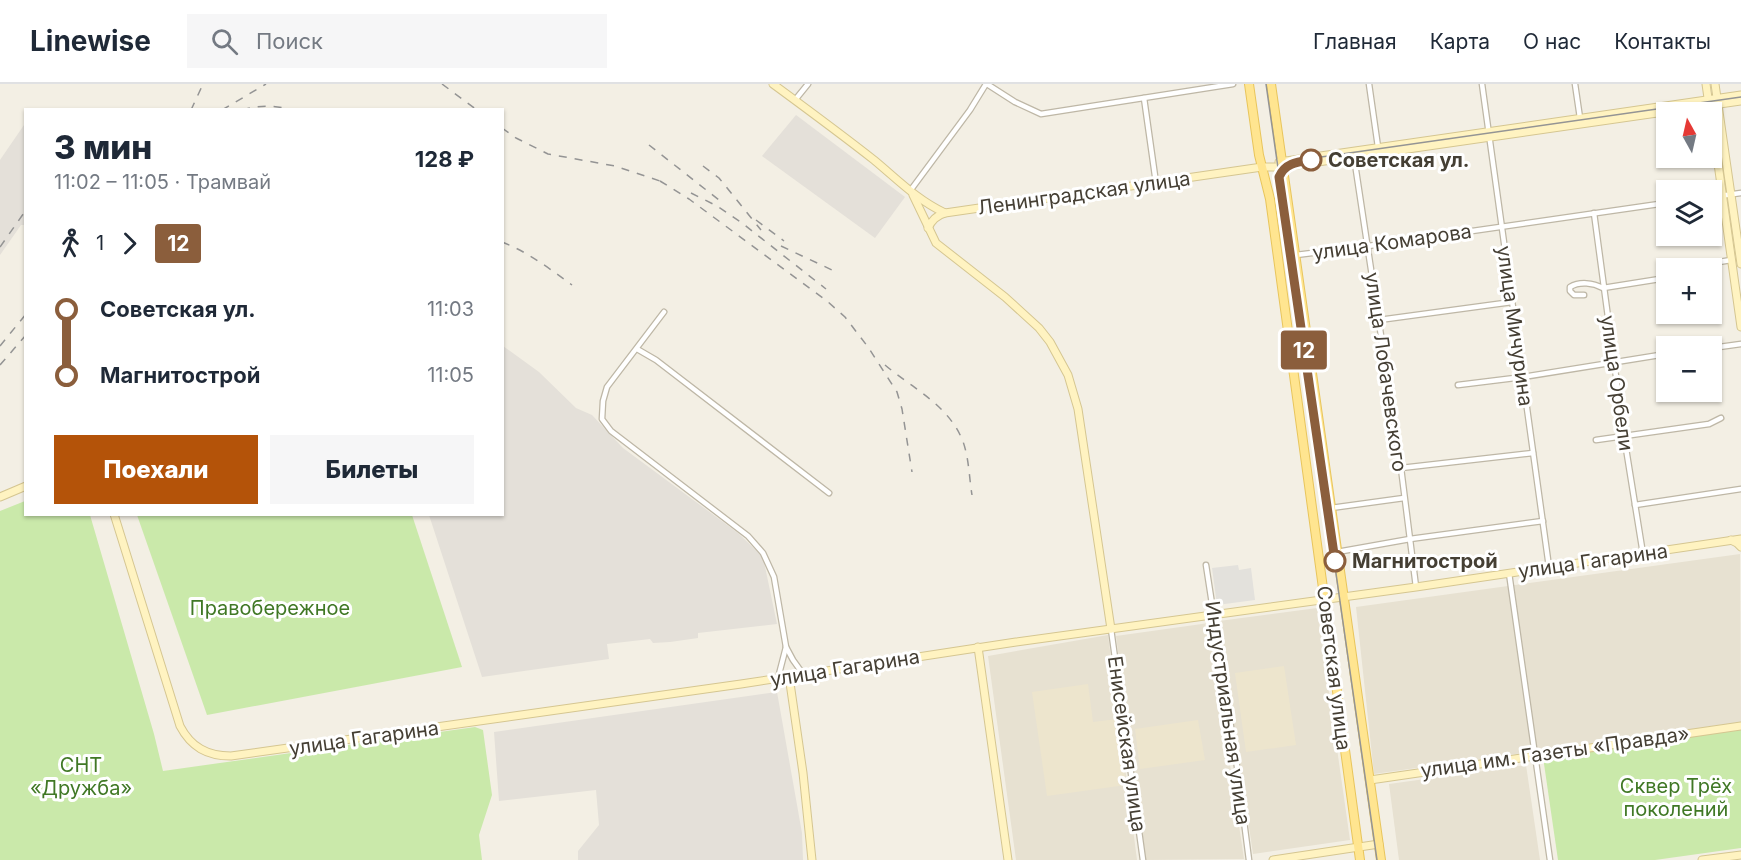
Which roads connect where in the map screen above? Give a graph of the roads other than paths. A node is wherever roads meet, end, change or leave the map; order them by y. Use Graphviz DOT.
graph roads {
  1 [pos="773,84"];
  2 [pos="808,84"];
  3 [pos="987,84"];
  4 [pos="1233,84"];
  5 [pos="1249,84"];
  6 [pos="1271,84"];
  7 [pos="1369,84"];
  8 [pos="1482,84"];
  9 [pos="1575,84"];
  10 [pos="1706,84"];
  11 [pos="1715,84"];
  12 [pos="1741,95"];
  13 [pos="1144,98"];
  14 [pos="795,100"];
  15 [pos="1741,101"];
  16 [pos="1708,102"];
  17 [pos="1718,102"];
  18 [pos="1656,111"];
  19 [pos="1656,113"];
  20 [pos="1580,118"];
  21 [pos="1722,131"];
  22 [pos="1489,134"];
  23 [pos="1378,147"];
  24 [pos="1354,156"];
  25 [pos="1283,164"];
  26 [pos="1262,167"];
  27 [pos="1156,183"];
  28 [pos="910,192"];
  29 [pos="1741,193"];
  30 [pos="1731,195"];
  31 [pos="1722,196"];
  32 [pos="1656,204"];
  33 [pos="945,213"];
  34 [pos="1594,213"];
  35 [pos="1502,226"];
  36 [pos="928,228"];
  37 [pos="1368,246"];
  38 [pos="1296,255"];
  39 [pos="1731,261"];
  40 [pos="1722,262"];
  41 [pos="1741,264"];
  42 [pos="1656,280"];
  43 [pos="1603,288"];
  44 [pos="1584,295"];
  45 [pos="1512,302"];
  46 [pos="664,312"];
  47 [pos="1379,320"];
  48 [pos="1741,327"];
  49 [pos="1741,344"];
  50 [pos="1722,347"];
  51 [pos="637,349"];
  52 [pos="1656,356"];
  53 [pos="1615,362"];
  54 [pos="1522,377"];
  55 [pos="1458,385"];
  56 [pos="1720,418"];
  57 [pos="1624,436"];
  58 [pos="1596,441"];
  59 [pos="1533,453"];
  60 [pos="1401,468"];
  61 [pos="24,487"];
  62 [pos="1741,489"];
  63 [pos="829,493"];
  64 [pos="0,497"];
  65 [pos="1404,498"];
  66 [pos="1635,505"];
  67 [pos="1331,508"];
  68 [pos="115,516"];
  69 [pos="1543,521"];
  70 [pos="1410,539"];
  71 [pos="1741,539"];
  72 [pos="1731,540"];
  73 [pos="1741,547"];
  74 [pos="1337,552"];
  75 [pos="1643,554"];
  76 [pos="1206,565"];
  77 [pos="1549,567"];
  78 [pos="1509,573"];
  79 [pos="1416,587"];
  80 [pos="1344,597"];
  81 [pos="1326,600"];
  82 [pos="1214,615"];
  83 [pos="1111,629"];
  84 [pos="978,647"];
  85 [pos="786,648"];
  86 [pos="803,674"];
  87 [pos="789,676"];
  88 [pos="778,678"];
  89 [pos="1741,726"];
  90 [pos="1535,755"];
  91 [pos="1370,780"];
  92 [pos="1379,844"];
  93 [pos="1359,847"];
  94 [pos="1741,855"];
  95 [pos="812,860"];
  96 [pos="1008,860"];
  97 [pos="1143,860"];
  98 [pos="1249,860"];
  99 [pos="1273,860"];
  100 [pos="1360,860"];
  101 [pos="1382,860"];
  102 [pos="1550,860"];
  103 [pos="1702,860"];
  1 -- 14 [label="main road"];
  2 -- 14 [label="street"];
  3 -- 13 [label="street"];
  3 -- 28 [label="street"];
  4 -- 13 [label="street"];
  5 -- 26 [label="main road, Советская улица"];
  6 -- 25 [label="main road, Советская улица"];
  7 -- 23 [label="street"];
  8 -- 22 [label="street, улица Мичурина"];
  9 -- 20 [label="street"];
  10 -- 16 [label="main road"];
  11 -- 17 [label="main road"];
  12 -- 17 [label="main road, Ленинградская улица"];
  13 -- 27 [label="street"];
  14 -- 28 [label="main road"];
  15 -- 17 [label="main road, Ленинградская улица"];
  18 -- 20 [label="main road, Ленинградская улица"];
  19 -- 22 [label="main road, Ленинградская улица"];
  20 -- 22 [label="main road, Ленинградская улица"];
  21 -- 30 [label="main road"];
  22 -- 23 [label="main road, Ленинградская улица"];
  22 -- 24 [label="main road, Ленинградская улица"];
  22 -- 35 [label="street, улица Мичурина"];
  23 -- 25 [label="main road, Ленинградская улица"];
  24 -- 25 [label="main road, Ленинградская улица"];
  24 -- 37 [label="street, улица Лобачевского"];
  25 -- 26 [label="main road, Ленинградская улица"];
  25 -- 38 [label="main road, Советская улица"];
  26 -- 27 [label="main road, Ленинградская улица"];
  26 -- 81 [label="main road, Советская улица"];
  27 -- 33 [label="main road, Ленинградская улица"];
  28 -- 33 [label="main road"];
  28 -- 36 [label="main road"];
  29 -- 30 [label="street"];
  30 -- 31 [label="street"];
  30 -- 41 [label="main road"];
  31 -- 39 [label="main road"];
  32 -- 34 [label="street, улица Комарова"];
  33 -- 36 [label="main road"];
  34 -- 35 [label="street, улица Комарова"];
  34 -- 43 [label="street, улица Орбели"];
  35 -- 37 [label="street, улица Комарова"];
  35 -- 45 [label="street, улица Мичурина"];
  36 -- 83 [label="main road"];
  37 -- 38 [label="street, улица Комарова"];
  37 -- 47 [label="street, улица Лобачевского"];
  38 -- 67 [label="main road, Советская улица"];
  39 -- 40 [label="street"];
  39 -- 48 [label="main road"];
  42 -- 43 [label="street"];
  43 -- 44 [label="street"];
  43 -- 53 [label="street, улица Орбели"];
  45 -- 47 [label="street"];
  45 -- 54 [label="street, улица Мичурина"];
  46 -- 51 [label="street"];
  47 -- 60 [label="street, улица Лобачевского"];
  49 -- 50 [label="street"];
  51 -- 63 [label="street"];
  51 -- 85 [label="street"];
  52 -- 53 [label="street"];
  53 -- 54 [label="street"];
  53 -- 57 [label="street, улица Орбели"];
  54 -- 55 [label="street"];
  54 -- 59 [label="street, улица Мичурина"];
  56 -- 57 [label="street"];
  57 -- 58 [label="street"];
  57 -- 66 [label="street, улица Орбели"];
  59 -- 60 [label="street"];
  59 -- 69 [label="street, улица Мичурина"];
  60 -- 65 [label="street, улица Лобачевского"];
  61 -- 64 [label="main road"];
  62 -- 66 [label="street"];
  65 -- 67 [label="street"];
  65 -- 70 [label="street, улица Лобачевского"];
  66 -- 75 [label="street, улица Орбели"];
  67 -- 74 [label="main road, Советская улица"];
  68 -- 88 [label="main road, улица Гагарина"];
  69 -- 70 [label="street"];
  69 -- 77 [label="street, улица Мичурина"];
  70 -- 74 [label="street"];
  70 -- 79 [label="street, улица Лобачевского"];
  71 -- 72 [label="main road, улица Гагарина"];
  72 -- 73 [label="main road"];
  72 -- 75 [label="main road, улица Гагарина"];
  74 -- 80 [label="main road, Советская улица"];
  75 -- 77 [label="main road, улица Гагарина"];
  76 -- 82 [label="street, Индустриальная улица"];
  77 -- 78 [label="main road, улица Гагарина"];
  78 -- 79 [label="main road, улица Гагарина"];
  78 -- 90 [label="street"];
  79 -- 80 [label="main road, улица Гагарина"];
  80 -- 81 [label="main road, улица Гагарина"];
  80 -- 91 [label="main road, Советская улица"];
  81 -- 82 [label="main road, улица Гагарина"];
  81 -- 93 [label="main road, Советская улица"];
  82 -- 83 [label="main road, улица Гагарина"];
  82 -- 98 [label="street, Индустриальная улица"];
  83 -- 84 [label="main road, улица Гагарина"];
  83 -- 97 [label="street, Енисейская улица"];
  84 -- 86 [label="main road, улица Гагарина"];
  84 -- 96 [label="main road"];
  85 -- 86 [label="street"];
  85 -- 88 [label="street"];
  86 -- 87 [label="main road, улица Гагарина"];
  87 -- 88 [label="main road, улица Гагарина"];
  87 -- 95 [label="main road"];
  89 -- 90 [label="main road, улица им. Газеты «Правда»"];
  90 -- 91 [label="main road, улица им. Газеты «Правда»"];
  90 -- 102 [label="street"];
  91 -- 92 [label="main road, Советская улица"];
  92 -- 93 [label="main road"];
  92 -- 101 [label="main road, Советская улица"];
  93 -- 99 [label="main road"];
  93 -- 100 [label="main road, Советская улица"];
  94 -- 103 [label="main road"];
}
